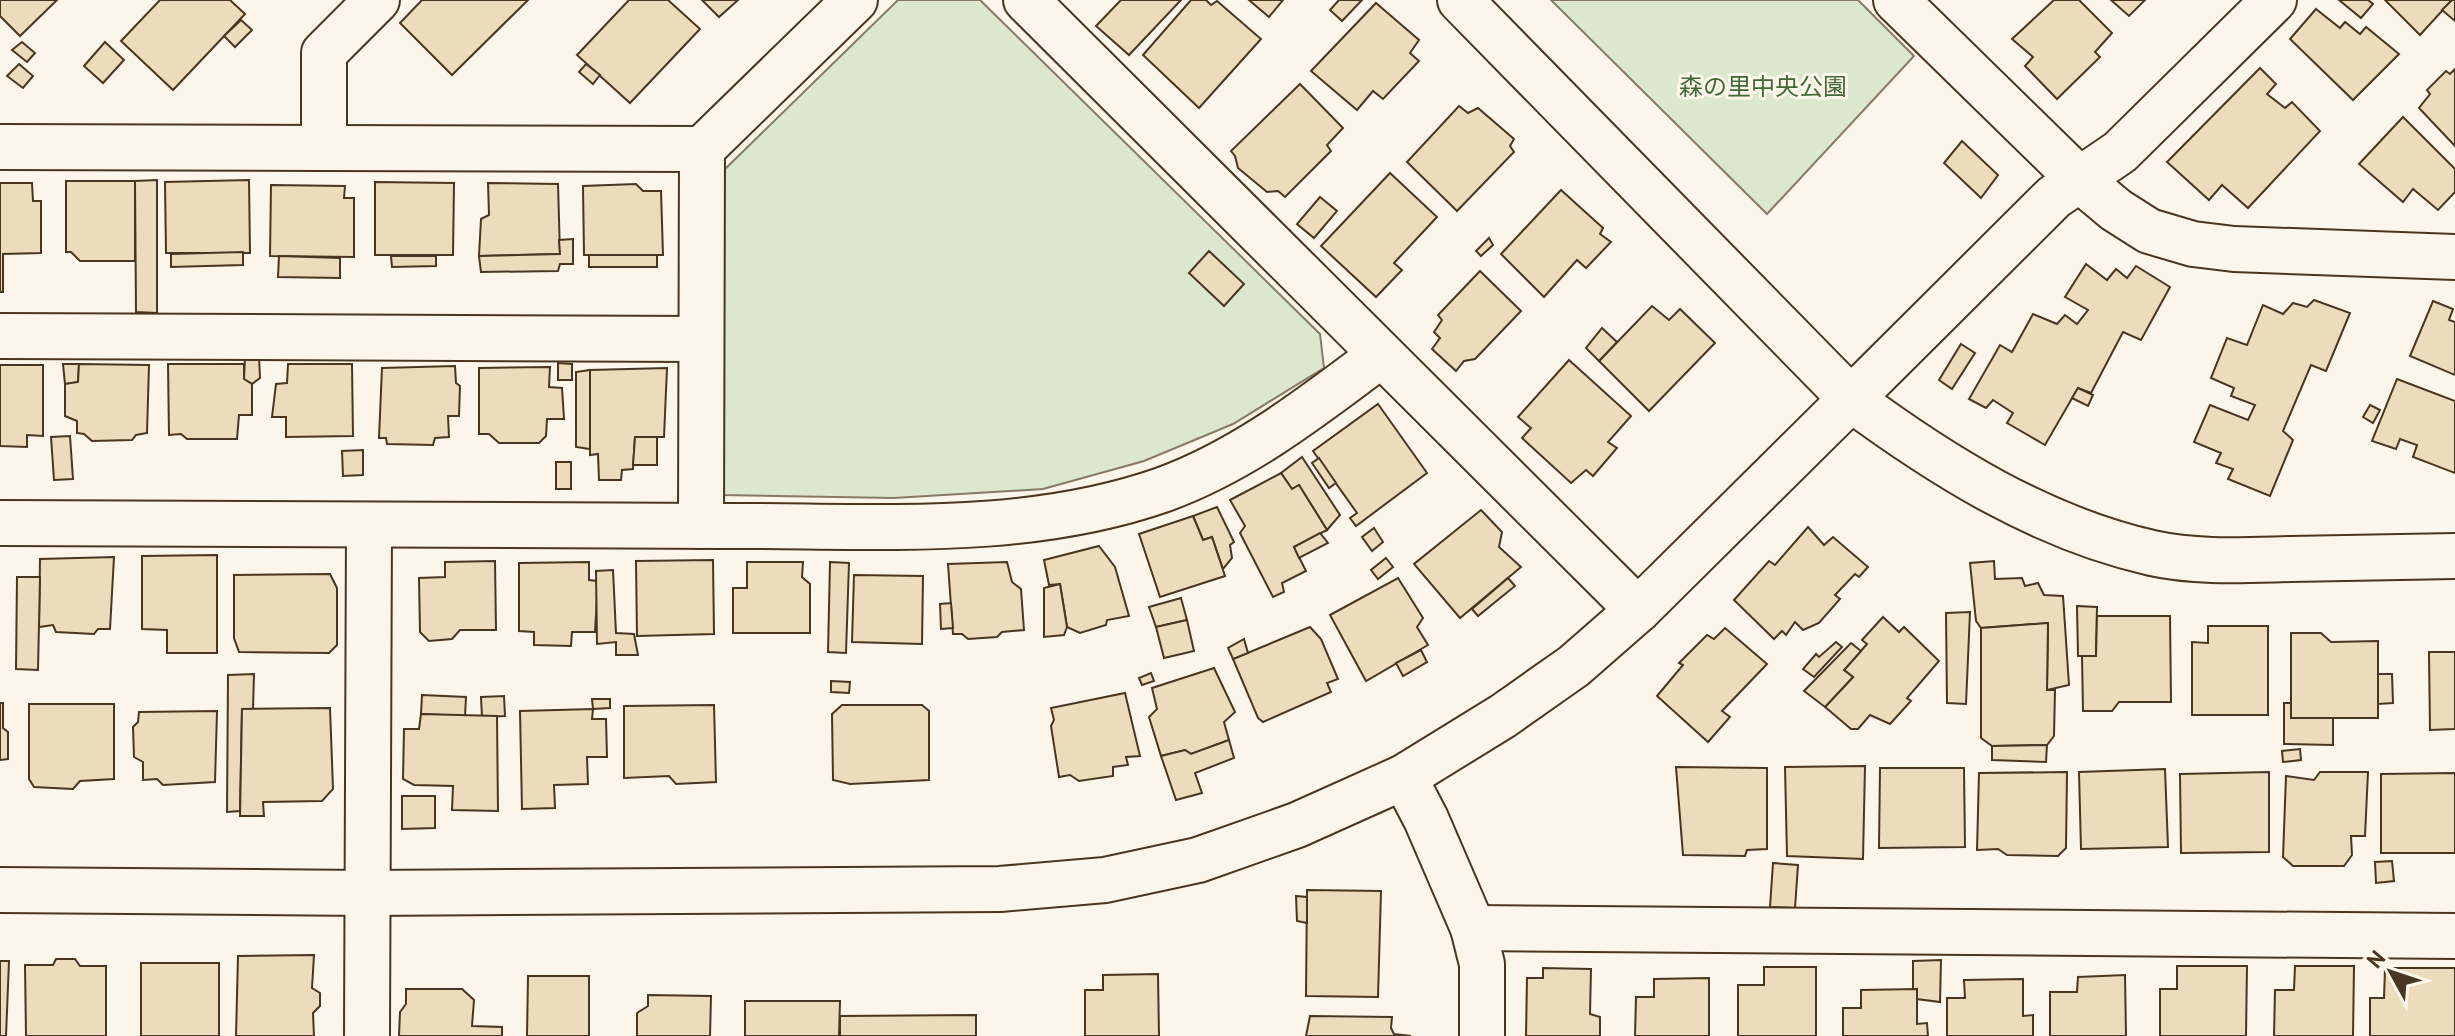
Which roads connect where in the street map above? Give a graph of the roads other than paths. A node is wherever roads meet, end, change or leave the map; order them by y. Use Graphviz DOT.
graph roads {
  1 [pos="377,0"];
  2 [pos="855,0"];
  3 [pos="1026,0"];
  4 [pos="1460,0"];
  5 [pos="1896,0"];
  6 [pos="2274,0"];
  7 [pos="0,147"];
  8 [pos="324,148"];
  9 [pos="702,149"];
  10 [pos="2080,180"];
  11 [pos="2455,257"];
  12 [pos="0,336"];
  13 [pos="701,339"];
  14 [pos="1381,355"];
  15 [pos="1851,399"];
  16 [pos="0,523"];
  17 [pos="369,526"];
  18 [pos="701,526"];
  19 [pos="2455,556"];
  20 [pos="1638,610"];
  21 [pos="1404,777"];
  22 [pos="0,890"];
  23 [pos="366,893"];
  24 [pos="1473,928"];
  25 [pos="2455,936"];
  26 [pos="367,1036"];
  27 [pos="1482,1036"];
  1 -- 8 [label="street"];
  2 -- 9 [label="street"];
  3 -- 14 [label="street"];
  4 -- 15 [label="street"];
  5 -- 10 [label="street"];
  6 -- 10 [label="street"];
  7 -- 8 [label="street"];
  8 -- 9 [label="street"];
  9 -- 13 [label="street"];
  10 -- 11 [label="street"];
  10 -- 15 [label="street"];
  12 -- 13 [label="street"];
  13 -- 18 [label="street"];
  14 -- 18 [label="street"];
  14 -- 20 [label="street"];
  15 -- 19 [label="street"];
  15 -- 20 [label="street"];
  16 -- 17 [label="street"];
  17 -- 18 [label="street"];
  17 -- 23 [label="street"];
  20 -- 21 [label="street"];
  21 -- 23 [label="street"];
  21 -- 24 [label="street"];
  22 -- 23 [label="street"];
  23 -- 26 [label="street"];
  24 -- 25 [label="street"];
  24 -- 27 [label="street"];
}
